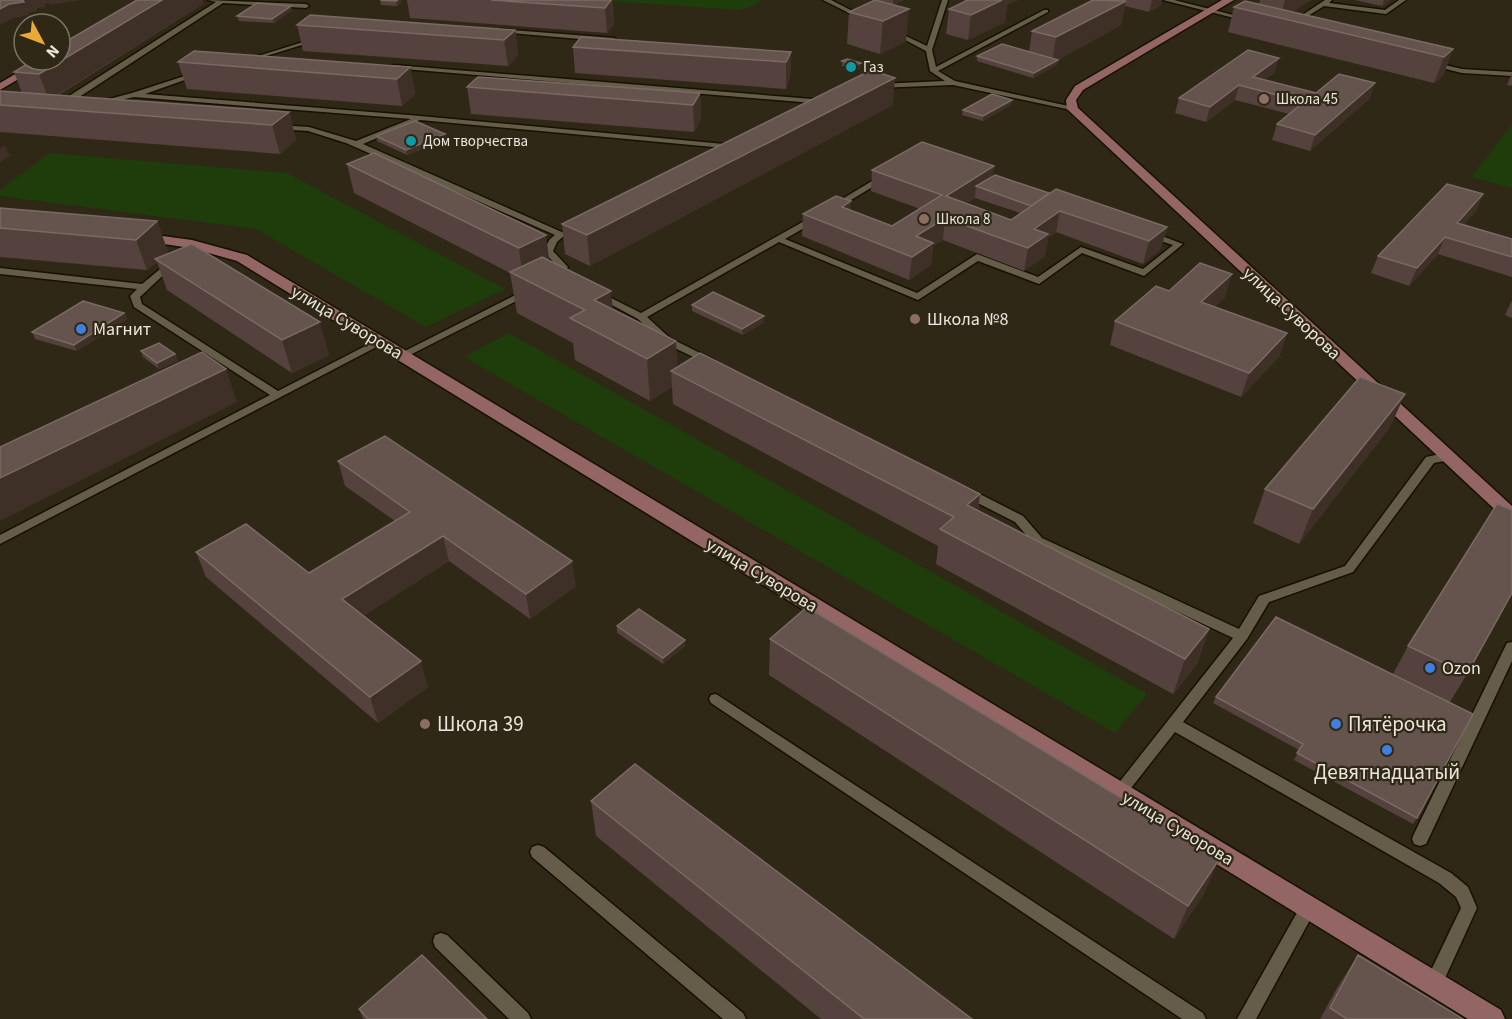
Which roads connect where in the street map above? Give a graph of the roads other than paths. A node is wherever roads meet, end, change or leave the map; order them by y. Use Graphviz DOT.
graph roads {
  1 [pos="211,0"];
  2 [pos="826,0"];
  3 [pos="945,0"];
  4 [pos="1166,0"];
  5 [pos="1229,0"];
  6 [pos="1403,0"];
  7 [pos="222,1"];
  8 [pos="1176,1"];
  9 [pos="264,2"];
  10 [pos="1326,2"];
  11 [pos="306,6"];
  12 [pos="1046,11"];
  13 [pos="1211,11"];
  14 [pos="867,20"];
  15 [pos="1255,21"];
  16 [pos="488,30"];
  17 [pos="888,30"];
  18 [pos="1296,31"];
  19 [pos="329,35"];
  20 [pos="614,39"];
  21 [pos="929,50"];
  22 [pos="262,57"];
  23 [pos="285,58"];
  24 [pos="242,62"];
  25 [pos="1429,63"];
  26 [pos="388,67"];
  27 [pos="933,71"];
  28 [pos="26,72"];
  29 [pos="201,73"];
  30 [pos="1512,74"];
  31 [pos="953,82"];
  32 [pos="874,86"];
  33 [pos="0,87"];
  34 [pos="134,95"];
  35 [pos="88,105"];
  36 [pos="1073,109"];
  37 [pos="65,111"];
  38 [pos="806,112"];
  39 [pos="420,118"];
  40 [pos="262,126"];
  41 [pos="746,142"];
  42 [pos="356,144"];
  43 [pos="736,147"];
  44 [pos="715,158"];
  45 [pos="892,174"];
  46 [pos="571,230"];
  47 [pos="1145,233"];
  48 [pos="561,235"];
  49 [pos="124,236"];
  50 [pos="778,238"];
  51 [pos="176,258"];
  52 [pos="0,271"];
  53 [pos="558,280"];
  54 [pos="144,287"];
  55 [pos="537,287"];
  56 [pos="589,291"];
  57 [pos="641,317"];
  58 [pos="381,342"];
  59 [pos="402,355"];
  60 [pos="718,367"];
  61 [pos="278,396"];
  62 [pos="1446,457"];
  63 [pos="957,487"];
  64 [pos="1512,516"];
  65 [pos="0,540"];
  66 [pos="1242,636"];
  67 [pos="1512,647"];
  68 [pos="716,699"];
  69 [pos="1174,724"];
  70 [pos="1119,793"];
  71 [pos="1420,839"];
  72 [pos="538,852"];
  73 [pos="1309,907"];
  74 [pos="441,941"];
  75 [pos="1434,983"];
  76 [pos="522,1019"];
  77 [pos="737,1019"];
  78 [pos="1197,1019"];
  79 [pos="1246,1019"];
  80 [pos="1492,1019"];
  1 -- 7 [label="lane"];
  2 -- 14 [label="lane"];
  3 -- 21 [label="lane"];
  4 -- 8 [label="lane"];
  5 -- 13 [label="street"];
  6 -- 10 [label="lane"];
  7 -- 9 [label="lane"];
  7 -- 37 [label="lane"];
  8 -- 13 [label="lane"];
  9 -- 11 [label="lane"];
  10 -- 18 [label="lane"];
  12 -- 27 [label="lane"];
  13 -- 15 [label="lane"];
  13 -- 36 [label="street"];
  16 -- 20 [label="lane"];
  17 -- 21 [label="lane"];
  19 -- 22 [label="lane"];
  21 -- 27 [label="lane"];
  22 -- 23 [label="lane"];
  22 -- 24 [label="lane"];
  25 -- 30 [label="lane"];
  26 -- 38 [label="lane"];
  27 -- 31 [label="lane"];
  28 -- 33 [label="street"];
  29 -- 34 [label="lane"];
  31 -- 32 [label="lane"];
  31 -- 36 [label="lane"];
  34 -- 35 [label="lane"];
  34 -- 39 [label="lane"];
  36 -- 62 [label="street, улица Суворова"];
  39 -- 42 [label="lane"];
  39 -- 43 [label="lane"];
  40 -- 42 [label="lane"];
  41 -- 43 [label="lane"];
  42 -- 48 [label="lane"];
  43 -- 44 [label="lane"];
  45 -- 50 [label="lane"];
  46 -- 48 [label="lane"];
  47 -- 50 [label="lane"];
  48 -- 53 [label="lane"];
  49 -- 58 [label="street, улица Суворова"];
  50 -- 57 [label="lane"];
  51 -- 54 [label="lane"];
  52 -- 54 [label="lane"];
  54 -- 61 [label="lane"];
  55 -- 59 [label="lane"];
  56 -- 57 [label="lane"];
  57 -- 60 [label="lane"];
  58 -- 59 [label="street, улица Суворова"];
  58 -- 61 [label="lane"];
  59 -- 70 [label="street, улица Суворова"];
  61 -- 65 [label="lane"];
  62 -- 64 [label="street, улица Суворова"];
  62 -- 66 [label="lane"];
  63 -- 66 [label="lane"];
  66 -- 69 [label="lane"];
  67 -- 71 [label="lane"];
  68 -- 78 [label="lane"];
  69 -- 70 [label="lane"];
  69 -- 75 [label="lane"];
  70 -- 73 [label="street, улица Суворова"];
  72 -- 77 [label="lane"];
  73 -- 75 [label="street, улица Суворова"];
  73 -- 79 [label="lane"];
  74 -- 76 [label="lane"];
  75 -- 80 [label="street, улица Суворова"];
}
